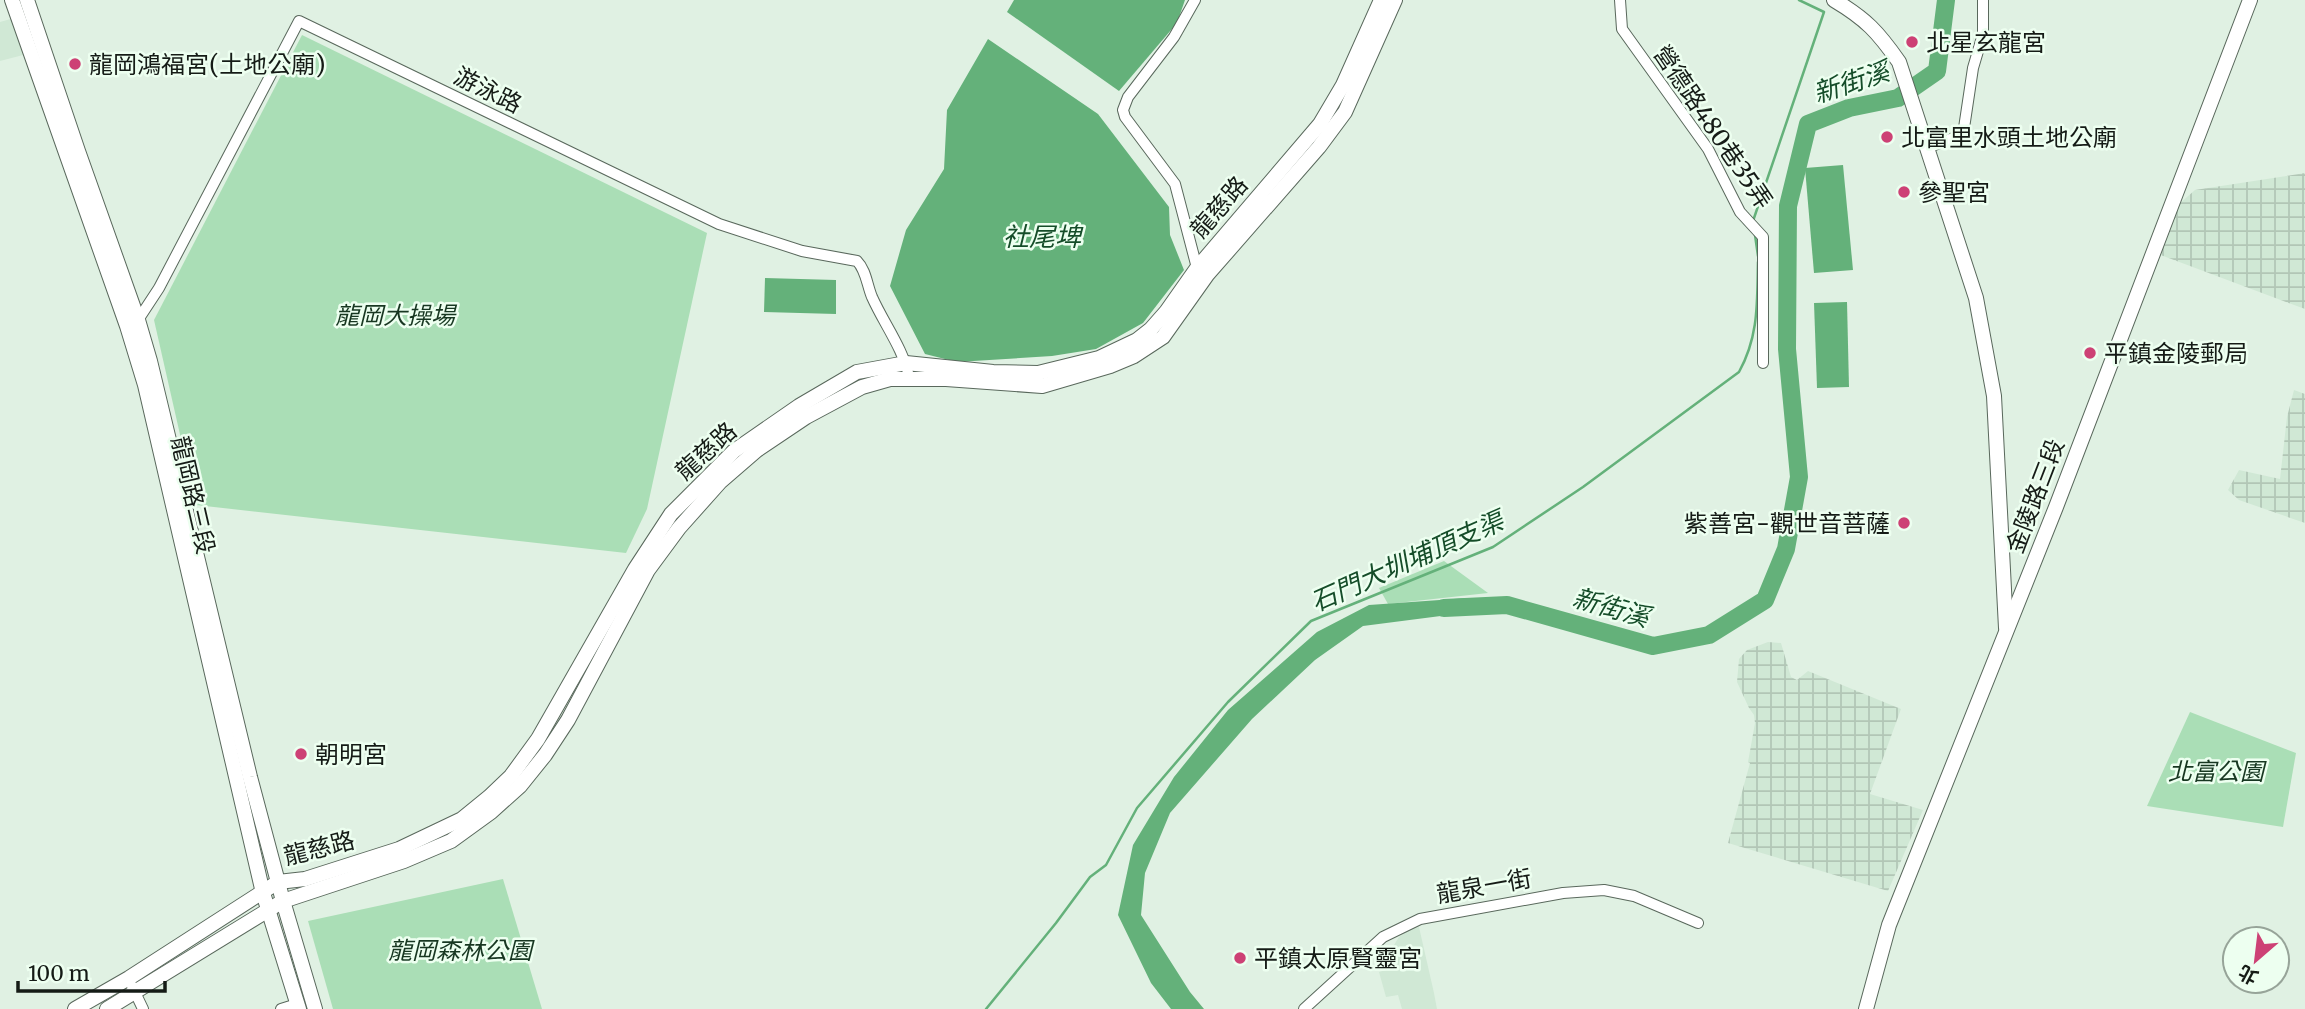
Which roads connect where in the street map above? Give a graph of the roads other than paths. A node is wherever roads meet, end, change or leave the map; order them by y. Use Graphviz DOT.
graph roads {
  1 [pos="12,0"];
  2 [pos="27,0"];
  3 [pos="1195,0"];
  4 [pos="1381,0"];
  5 [pos="1395,0"];
  6 [pos="1620,0"];
  7 [pos="1833,0"];
  8 [pos="1983,0"];
  9 [pos="2250,0"];
  10 [pos="1927,148"];
  11 [pos="1202,272"];
  12 [pos="138,320"];
  13 [pos="1763,363"];
  14 [pos="908,370"];
  15 [pos="802,412"];
  16 [pos="2007,633"];
  17 [pos="278,882"];
  18 [pos="263,893"];
  19 [pos="283,901"];
  20 [pos="268,911"];
  21 [pos="1698,923"];
  22 [pos="129,978"];
  23 [pos="135,993"];
  24 [pos="298,1007"];
  25 [pos="75,1009"];
  26 [pos="107,1009"];
  27 [pos="143,1009"];
  28 [pos="281,1009"];
  29 [pos="315,1009"];
  30 [pos="1304,1009"];
  31 [pos="1866,1009"];
  1 -- 18 [label="street, 龍岡路三段"];
  2 -- 12 [label="street, 龍岡路三段"];
  3 -- 11 [label="street"];
  4 -- 11 [label="street, 龍慈路"];
  5 -- 11 [label="street, 龍慈路"];
  6 -- 13 [label="street, 營德路480巷35弄"];
  7 -- 10 [label="street"];
  8 -- 10 [label="street"];
  9 -- 16 [label="street, 金陵路三段"];
  10 -- 16 [label="street"];
  11 -- 14 [label="street, 龍慈路"];
  12 -- 14 [label="street, 游泳路"];
  12 -- 17 [label="street, 龍岡路三段"];
  14 -- 15 [label="street, 龍慈路"];
  15 -- 17 [label="street, 龍慈路"];
  15 -- 19 [label="street, 龍慈路"];
  16 -- 31 [label="street, 金陵路三段"];
  17 -- 18 [label="street, 龍慈路"];
  17 -- 19 [label="street, 龍岡路三段"];
  18 -- 20 [label="street, 龍岡路三段"];
  18 -- 22 [label="street, 龍慈路"];
  19 -- 20 [label="street, 龍慈路"];
  19 -- 29 [label="street, 龍岡路三段"];
  20 -- 23 [label="street, 龍慈路"];
  20 -- 24 [label="street, 龍岡路三段"];
  21 -- 30 [label="street, 龍泉一街"];
  22 -- 23 [label="street"];
  22 -- 25 [label="street, 龍慈路"];
  23 -- 26 [label="street, 龍慈路"];
  23 -- 27 [label="street"];
  24 -- 28 [label="street"];
}
